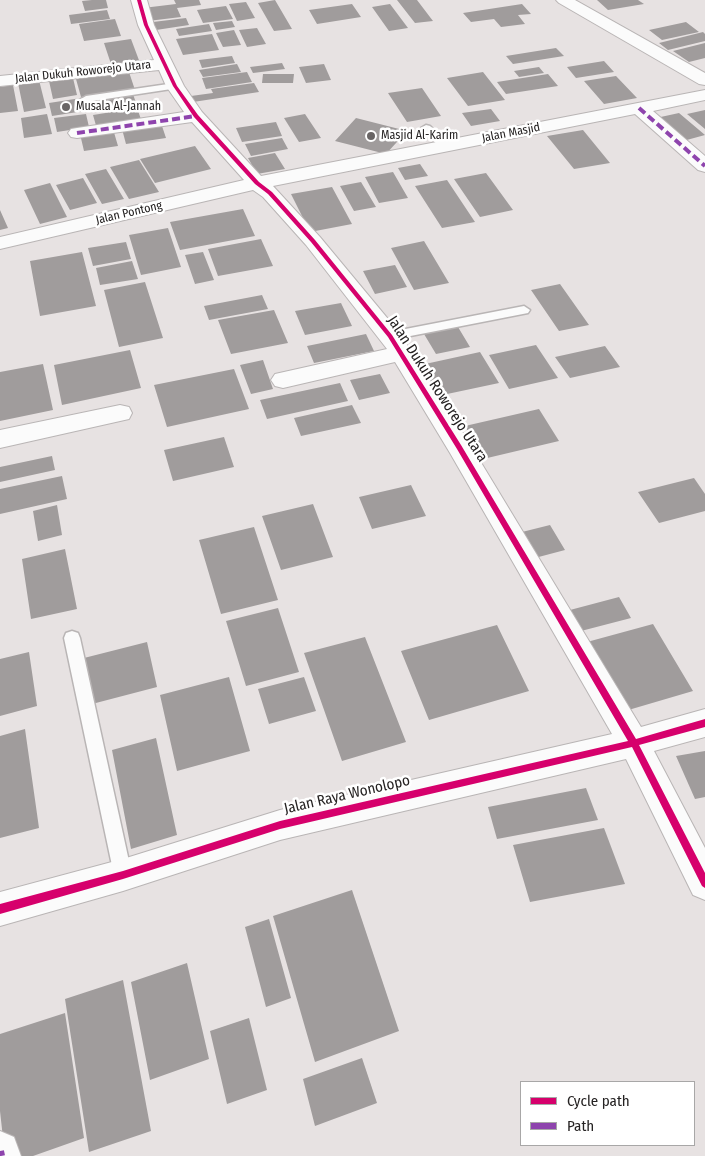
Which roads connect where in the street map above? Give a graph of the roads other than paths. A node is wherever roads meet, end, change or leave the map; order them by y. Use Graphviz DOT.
graph roads {
  1 [pos="139,0"];
  2 [pos="564,0"];
  3 [pos="166,64"];
  4 [pos="705,80"];
  5 [pos="0,81"];
  6 [pos="175,86"];
  7 [pos="705,95"];
  8 [pos="86,99"];
  9 [pos="639,108"];
  10 [pos="196,116"];
  11 [pos="426,128"];
  12 [pos="78,133"];
  13 [pos="445,146"];
  14 [pos="705,166"];
  15 [pos="257,182"];
  16 [pos="0,243"];
  17 [pos="524,310"];
  18 [pos="395,344"];
  19 [pos="283,380"];
  20 [pos="120,414"];
  21 [pos="0,439"];
  22 [pos="72,638"];
  23 [pos="705,723"];
  24 [pos="634,743"];
  25 [pos="123,875"];
  26 [pos="705,884"];
  27 [pos="0,909"];
  28 [pos="0,1151"];
  29 [pos="1,1156"];
  1 -- 3 [label="street, Jalan Dukuh Roworejo Utara"];
  2 -- 4 [label="street"];
  3 -- 5 [label="street, Jalan Dukuh Roworejo Utara"];
  3 -- 6 [label="street, Jalan Dukuh Roworejo Utara"];
  6 -- 8 [label="lane"];
  6 -- 10 [label="street, Jalan Dukuh Roworejo Utara"];
  7 -- 9 [label="street, Jalan Masjid"];
  9 -- 13 [label="street, Jalan Masjid"];
  9 -- 14 [label="street"];
  10 -- 12 [label="street"];
  10 -- 15 [label="street, Jalan Dukuh Roworejo Utara"];
  11 -- 13 [label="lane"];
  13 -- 15 [label="street, Jalan Masjid"];
  15 -- 16 [label="street, Jalan Pontong"];
  15 -- 18 [label="street, Jalan Dukuh Roworejo Utara"];
  17 -- 18 [label="lane"];
  18 -- 19 [label="street"];
  18 -- 24 [label="street, Jalan Dukuh Roworejo Utara"];
  20 -- 21 [label="street"];
  22 -- 25 [label="lane"];
  23 -- 24 [label="street, Jalan Raya Wonolopo"];
  24 -- 25 [label="street, Jalan Raya Wonolopo"];
  24 -- 26 [label="street, Jalan Dukuh Roworejo Utara"];
  25 -- 27 [label="street, Jalan Raya Wonolopo"];
  28 -- 29 [label="street"];
}
